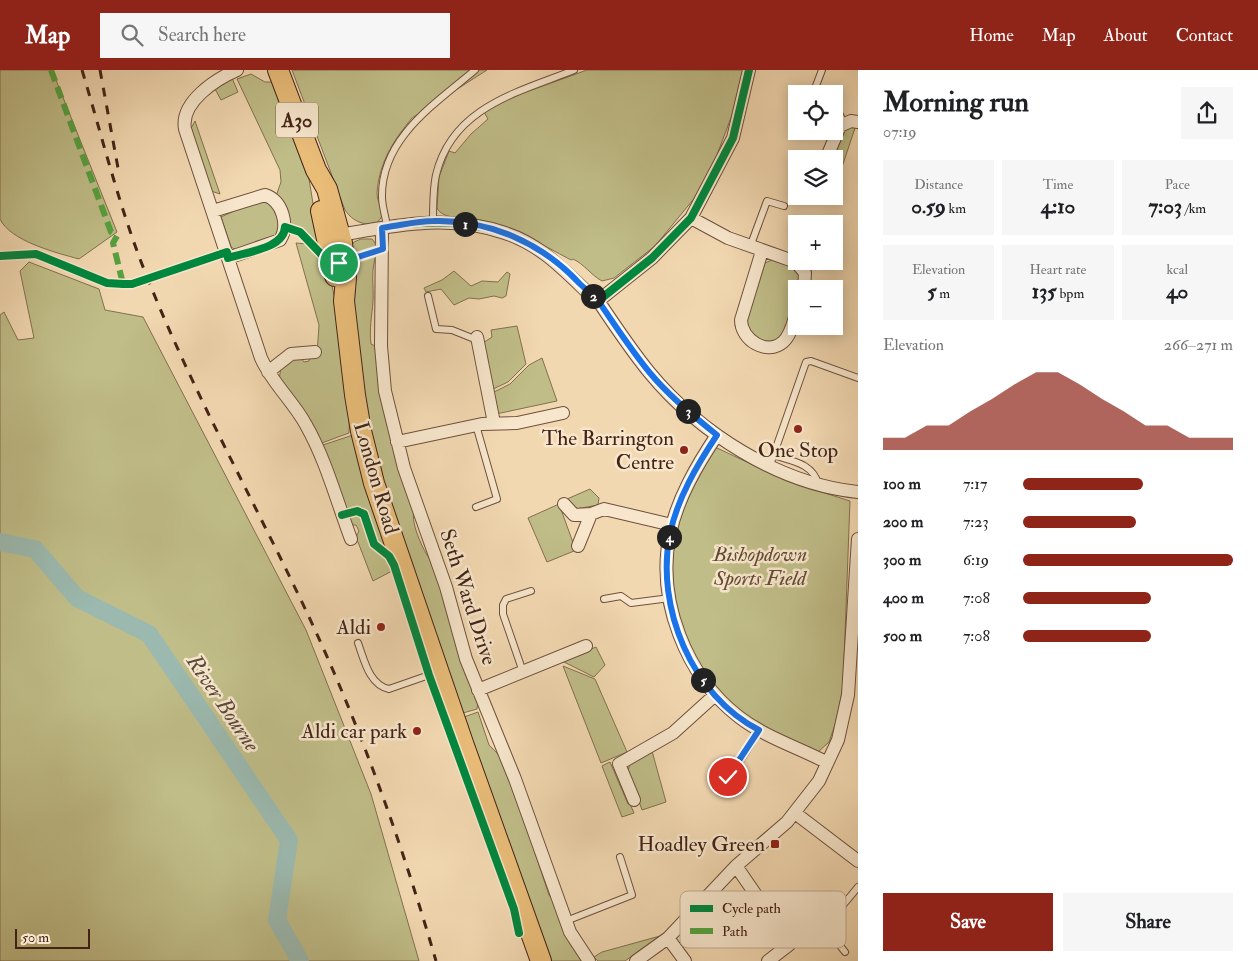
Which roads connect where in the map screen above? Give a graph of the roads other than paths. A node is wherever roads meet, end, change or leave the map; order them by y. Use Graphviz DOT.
graph roads {
  1 [pos="278,70"];
  2 [pos="475,70"];
  3 [pos="574,70"];
  4 [pos="749,70"];
  5 [pos="822,70"];
  6 [pos="232,71"];
  7 [pos="817,85"];
  8 [pos="858,122"];
  9 [pos="844,123"];
  10 [pos="829,150"];
  11 [pos="784,206"];
  12 [pos="213,211"];
  13 [pos="692,218"];
  14 [pos="433,221"];
  15 [pos="385,228"];
  16 [pos="333,236"];
  17 [pos="756,249"];
  18 [pos="228,258"];
  19 [pos="805,280"];
  20 [pos="428,296"];
  21 [pos="598,301"];
  22 [pos="789,335"];
  23 [pos="477,338"];
  24 [pos="315,352"];
  25 [pos="268,372"];
  26 [pos="858,378"];
  27 [pos="563,413"];
  28 [pos="494,423"];
  29 [pos="476,425"];
  30 [pos="717,435"];
  31 [pos="397,442"];
  32 [pos="771,460"];
  33 [pos="858,492"];
  34 [pos="564,504"];
  35 [pos="476,507"];
  36 [pos="591,514"];
  37 [pos="672,525"];
  38 [pos="351,539"];
  39 [pos="858,541"];
  40 [pos="578,546"];
  41 [pos="531,591"];
  42 [pos="670,598"];
  43 [pos="604,599"];
  44 [pos="358,643"];
  45 [pos="586,646"];
  46 [pos="439,672"];
  47 [pos="523,672"];
  48 [pos="478,690"];
  49 [pos="715,694"];
  50 [pos="759,730"];
  51 [pos="826,762"];
  52 [pos="713,784"];
  53 [pos="634,800"];
  54 [pos="795,814"];
  55 [pos="620,857"];
  56 [pos="858,861"];
  57 [pos="736,866"];
  58 [pos="858,887"];
  59 [pos="712,891"];
  60 [pos="753,891"];
  61 [pos="846,901"];
  62 [pos="566,921"];
  63 [pos="680,925"];
  64 [pos="668,938"];
  65 [pos="785,948"];
  66 [pos="842,948"];
  67 [pos="845,952"];
  68 [pos="541,961"];
  69 [pos="589,961"];
  70 [pos="636,961"];
  71 [pos="685,961"];
  72 [pos="768,961"];
  1 -- 16 [label="highway, London Road / A30"];
  2 -- 15 [label="lane"];
  3 -- 14 [label="lane"];
  4 -- 13 [label="street"];
  5 -- 7 [label="lane"];
  6 -- 12 [label="street"];
  8 -- 9 [label="street"];
  9 -- 10 [label="street"];
  11 -- 17 [label="lane"];
  12 -- 18 [label="street"];
  12 -- 18 [label="street"];
  13 -- 17 [label="street"];
  13 -- 21 [label="street"];
  14 -- 15 [label="street"];
  14 -- 21 [label="street"];
  15 -- 16 [label="street"];
  15 -- 31 [label="street, Seth Ward Drive"];
  16 -- 46 [label="highway, London Road / A30"];
  17 -- 19 [label="street"];
  17 -- 22 [label="street"];
  18 -- 25 [label="street"];
  20 -- 23 [label="lane"];
  21 -- 30 [label="street"];
  23 -- 28 [label="street"];
  24 -- 25 [label="street"];
  25 -- 38 [label="street"];
  26 -- 32 [label="lane"];
  27 -- 28 [label="street"];
  28 -- 29 [label="street"];
  29 -- 31 [label="street"];
  29 -- 35 [label="lane"];
  30 -- 32 [label="street"];
  30 -- 37 [label="street"];
  31 -- 48 [label="street, Seth Ward Drive"];
  32 -- 33 [label="street"];
  34 -- 36 [label="street"];
  36 -- 37 [label="street"];
  36 -- 40 [label="street"];
  37 -- 42 [label="street"];
  39 -- 51 [label="street"];
  41 -- 47 [label="lane"];
  42 -- 43 [label="lane"];
  42 -- 49 [label="street"];
  44 -- 46 [label="lane"];
  45 -- 47 [label="street"];
  46 -- 68 [label="highway, London Road / A30"];
  47 -- 48 [label="street"];
  48 -- 62 [label="street, Seth Ward Drive"];
  49 -- 50 [label="street"];
  49 -- 53 [label="street"];
  50 -- 51 [label="street"];
  50 -- 52 [label="lane"];
  51 -- 54 [label="street"];
  54 -- 56 [label="street"];
  54 -- 57 [label="street"];
  55 -- 62 [label="lane"];
  57 -- 59 [label="street"];
  57 -- 60 [label="street"];
  58 -- 61 [label="lane"];
  62 -- 69 [label="street, Seth Ward Drive"];
  63 -- 64 [label="street"];
  64 -- 70 [label="street"];
  64 -- 71 [label="street"];
  65 -- 72 [label="street"];
  66 -- 67 [label="lane"];
}
